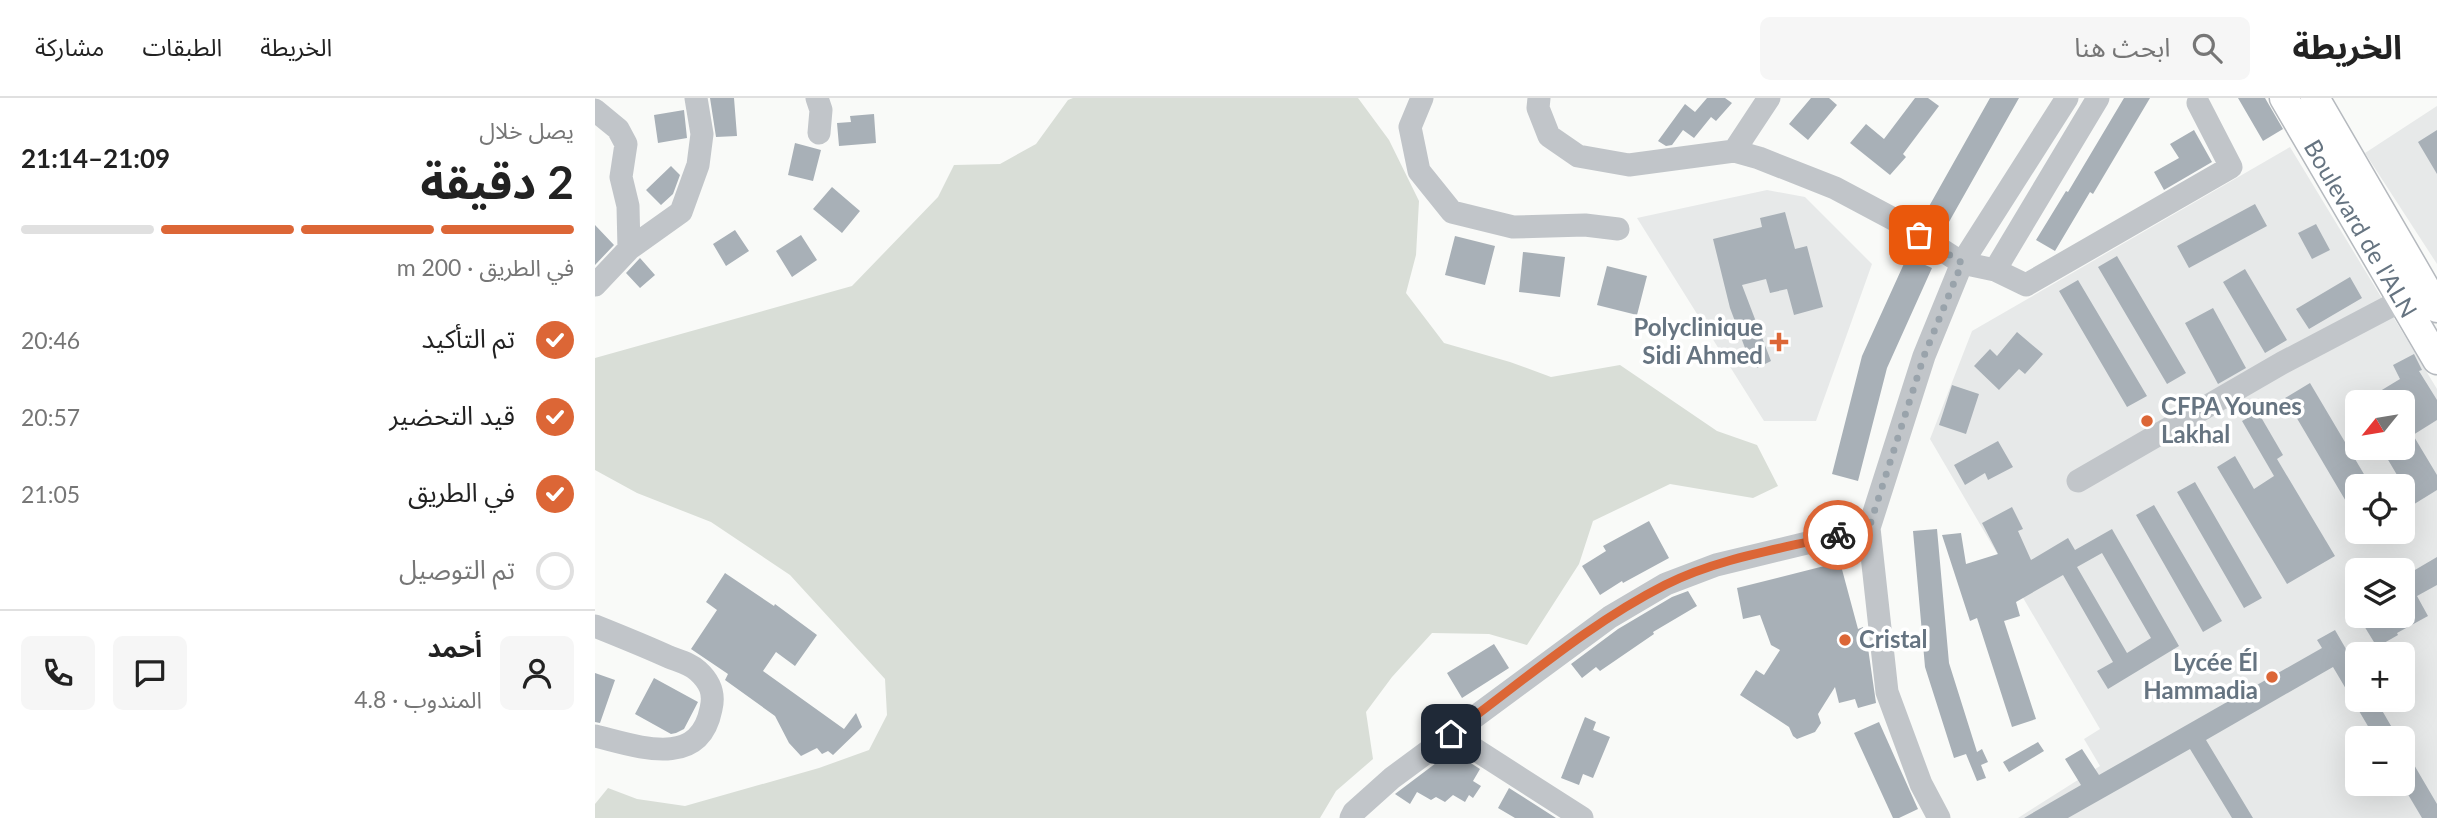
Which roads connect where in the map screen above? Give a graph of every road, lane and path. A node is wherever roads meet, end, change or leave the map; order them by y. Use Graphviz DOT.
graph roads {
  1 [pos="696,98"];
  2 [pos="817,98"];
  3 [pos="1422,98"];
  4 [pos="1539,98"];
  5 [pos="1769,98"];
  6 [pos="2067,98"];
  7 [pos="2098,98"];
  8 [pos="2284,98"];
  9 [pos="2315,98"];
  10 [pos="2198,103"];
  11 [pos="595,110"];
  12 [pos="819,133"];
  13 [pos="1734,151"];
  14 [pos="1618,229"];
  15 [pos="629,248"];
  16 [pos="1962,263"];
  17 [pos="1995,270"];
  18 [pos="595,285"];
  19 [pos="2402,300"];
  20 [pos="2437,308"];
  21 [pos="2437,360"];
  22 [pos="2078,481"];
  23 [pos="1869,528"];
  24 [pos="595,625"];
  25 [pos="1451,734"];
  26 [pos="595,736"];
  27 [pos="1351,818"];
  28 [pos="1582,818"];
  29 [pos="1939,818"];
  1 -- 15 [label="street"];
  2 -- 12 [label="street"];
  3 -- 14 [label="street"];
  4 -- 13 [label="street"];
  5 -- 13 [label="street"];
  6 -- 16 [label="street"];
  7 -- 17 [label="street"];
  8 -- 19 [label="main road, Boulevard de l'ALN"];
  9 -- 20 [label="main road, Boulevard de l'ALN"];
  10 -- 17 [label="street"];
  11 -- 15 [label="street"];
  13 -- 16 [label="street"];
  15 -- 18 [label="street"];
  16 -- 17 [label="street"];
  16 -- 23 [label="street"];
  19 -- 21 [label="main road, Boulevard de l'ALN"];
  19 -- 22 [label="street"];
  23 -- 25 [label="street"];
  23 -- 29 [label="street"];
  24 -- 26 [label="street"];
  25 -- 27 [label="street"];
  25 -- 28 [label="street"];
}
